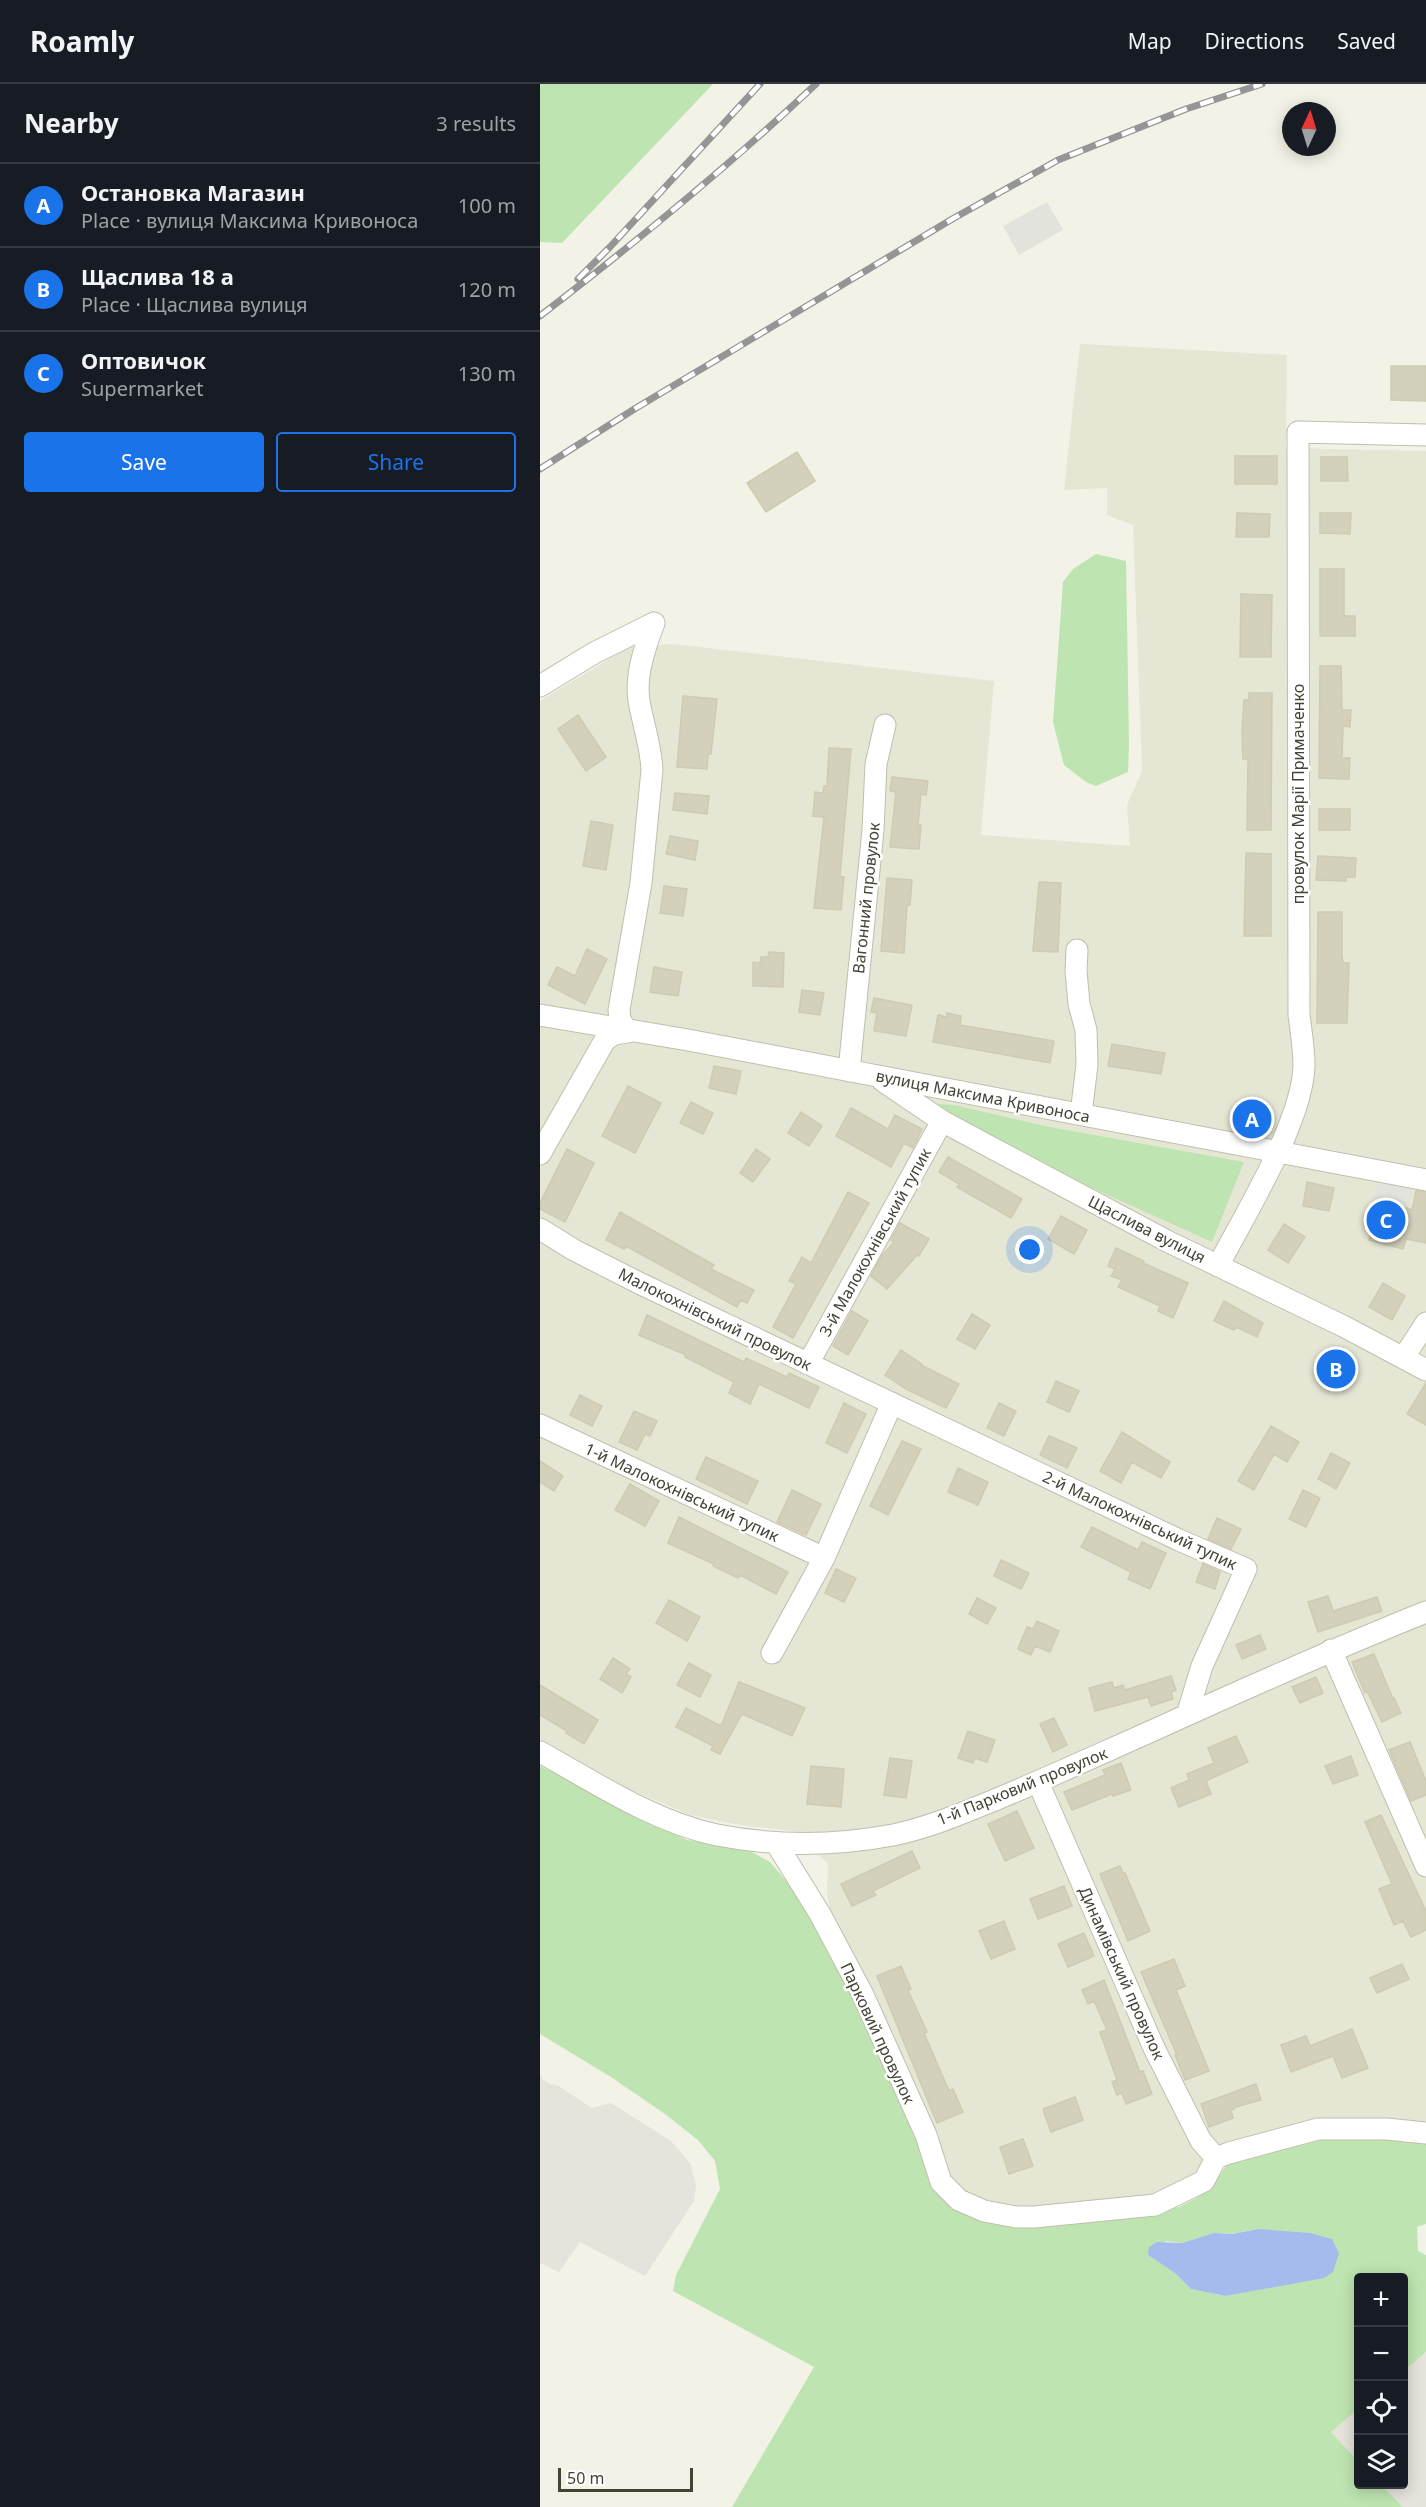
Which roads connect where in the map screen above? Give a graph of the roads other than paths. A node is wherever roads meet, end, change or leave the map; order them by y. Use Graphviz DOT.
graph roads {
  1 [pos="1426,435"];
  2 [pos="540,686"];
  3 [pos="885,725"];
  4 [pos="1077,950"];
  5 [pos="540,1015"];
  6 [pos="628,1032"];
  7 [pos="849,1071"];
  8 [pos="875,1076"];
  9 [pos="1081,1114"];
  10 [pos="942,1121"];
  11 [pos="1277,1152"];
  12 [pos="540,1154"];
  13 [pos="1426,1180"];
  14 [pos="540,1229"];
  15 [pos="1218,1266"];
  16 [pos="1426,1323"];
  17 [pos="1404,1357"];
  18 [pos="808,1364"];
  19 [pos="1426,1370"];
  20 [pos="892,1403"];
  21 [pos="540,1425"];
  22 [pos="824,1558"];
  23 [pos="1426,1612"];
  24 [pos="1331,1650"];
  25 [pos="772,1653"];
  26 [pos="1187,1715"];
  27 [pos="540,1752"];
  28 [pos="1038,1782"];
  29 [pos="776,1844"];
  30 [pos="1426,1866"];
  31 [pos="1426,2133"];
  32 [pos="1216,2158"];
  1 -- 11 [label="street, провулок Марії Примаченко"];
  2 -- 6 [label="street"];
  3 -- 7 [label="street, Вагонний провулок"];
  4 -- 9 [label="street"];
  5 -- 6 [label="street, вулиця Максима Кривоноса"];
  6 -- 7 [label="street, вулиця Максима Кривоноса"];
  6 -- 12 [label="street"];
  7 -- 8 [label="street, вулиця Максима Кривоноса"];
  8 -- 9 [label="street, вулиця Максима Кривоноса"];
  8 -- 10 [label="street, Щаслива вулиця"];
  9 -- 11 [label="street, вулиця Максима Кривоноса"];
  10 -- 15 [label="street, Щаслива вулиця"];
  10 -- 18 [label="street, 3-й Малокохнівський тупик"];
  11 -- 13 [label="street, вулиця Максима Кривоноса"];
  11 -- 15 [label="street, провулок Марії Примаченко"];
  14 -- 18 [label="street, Малокохнівський провулок"];
  15 -- 17 [label="street, Щаслива вулиця"];
  16 -- 17 [label="street"];
  17 -- 19 [label="street, Щаслива вулиця"];
  18 -- 20 [label="street, Малокохнівський провулок"];
  20 -- 22 [label="street"];
  20 -- 26 [label="street, 2-й Малокохнівський тупик"];
  21 -- 22 [label="street, 1-й Малокохнівський тупик"];
  22 -- 25 [label="street"];
  23 -- 24 [label="street, 1-й Парковий провулок"];
  24 -- 26 [label="street, 1-й Парковий провулок"];
  24 -- 30 [label="street"];
  26 -- 28 [label="street, 1-й Парковий провулок"];
  27 -- 29 [label="street, 1-й Парковий провулок"];
  28 -- 29 [label="street, 1-й Парковий провулок"];
  28 -- 32 [label="street, Динамівський провулок"];
  29 -- 32 [label="street, Парковий провулок"];
  31 -- 32 [label="street"];
}
